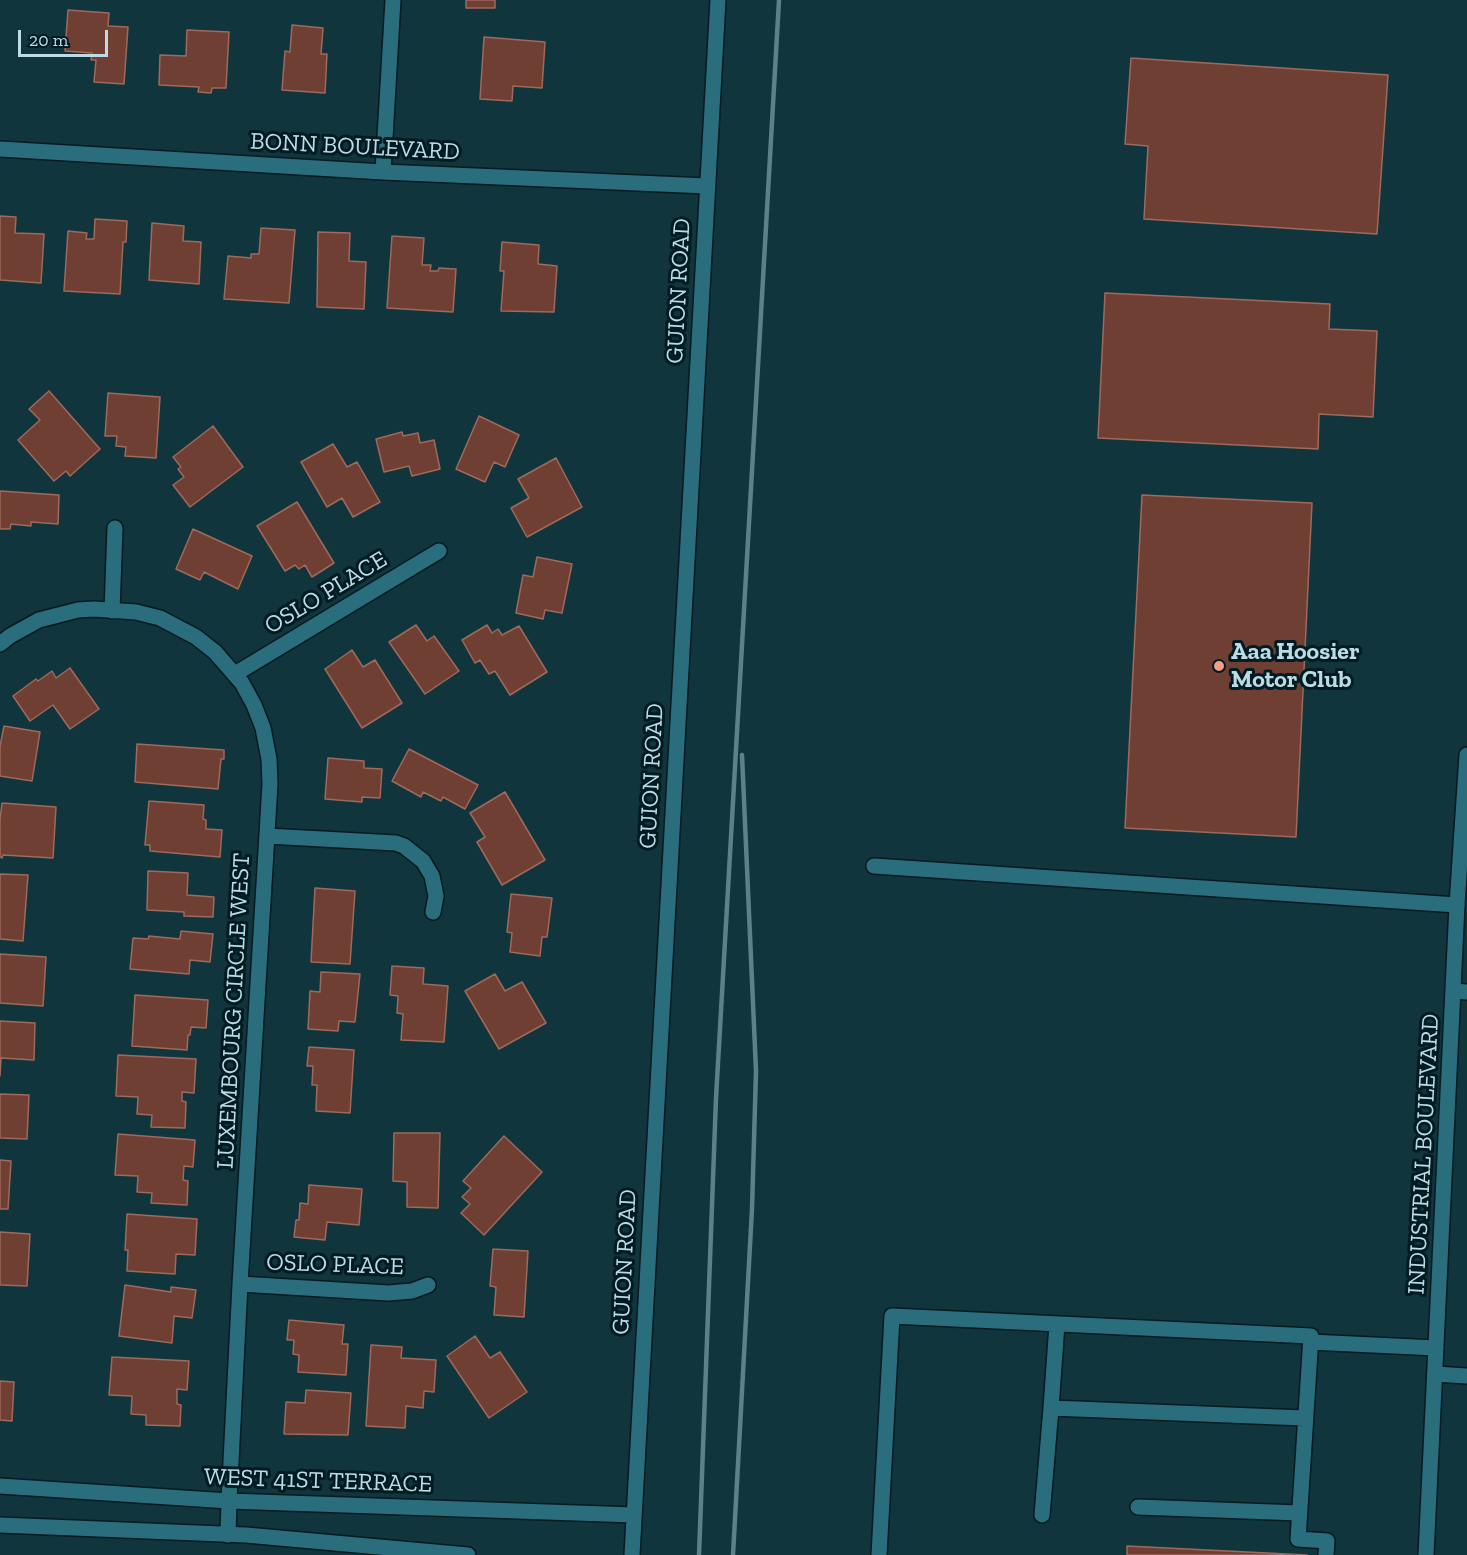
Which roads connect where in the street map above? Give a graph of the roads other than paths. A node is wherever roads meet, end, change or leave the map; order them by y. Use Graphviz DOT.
graph roads {
  1 [pos="393,0"];
  2 [pos="718,0"];
  3 [pos="0,148"];
  4 [pos="383,172"];
  5 [pos="707,186"];
  6 [pos="115,528"];
  7 [pos="439,551"];
  8 [pos="112,610"];
  9 [pos="0,644"];
  10 [pos="235,674"];
  11 [pos="1467,755"];
  12 [pos="267,836"];
  13 [pos="874,866"];
  14 [pos="1457,904"];
  15 [pos="433,912"];
  16 [pos="1461,992"];
  17 [pos="240,1284"];
  18 [pos="428,1285"];
  19 [pos="1057,1324"];
  20 [pos="1310,1342"];
  21 [pos="1436,1348"];
  22 [pos="1435,1374"];
  23 [pos="1467,1376"];
  24 [pos="1051,1408"];
  25 [pos="1304,1418"];
  26 [pos="0,1486"];
  27 [pos="229,1502"];
  28 [pos="1137,1507"];
  29 [pos="1299,1513"];
  30 [pos="634,1515"];
  31 [pos="1042,1515"];
  32 [pos="0,1525"];
  33 [pos="228,1535"];
  34 [pos="468,1555"];
  35 [pos="632,1555"];
  36 [pos="879,1555"];
  37 [pos="1326,1555"];
  38 [pos="1426,1555"];
  1 -- 4 [label="street"];
  2 -- 5 [label="street, GUION ROAD"];
  3 -- 4 [label="street, BONN BOULEVARD"];
  4 -- 5 [label="street, BONN BOULEVARD"];
  5 -- 30 [label="street, GUION ROAD"];
  6 -- 8 [label="street"];
  7 -- 10 [label="street, OSLO PLACE"];
  8 -- 9 [label="street, LUXEMBOURG CIRCLE WEST"];
  8 -- 10 [label="street, LUXEMBOURG CIRCLE WEST"];
  10 -- 12 [label="street, LUXEMBOURG CIRCLE WEST"];
  11 -- 14 [label="street, INDUSTRIAL BOULEVARD"];
  12 -- 15 [label="street"];
  12 -- 17 [label="street, LUXEMBOURG CIRCLE WEST"];
  13 -- 14 [label="street"];
  14 -- 16 [label="street, INDUSTRIAL BOULEVARD"];
  16 -- 21 [label="street, INDUSTRIAL BOULEVARD"];
  17 -- 18 [label="street, OSLO PLACE"];
  17 -- 27 [label="street, LUXEMBOURG CIRCLE WEST"];
  19 -- 20 [label="street"];
  19 -- 24 [label="street"];
  19 -- 36 [label="street"];
  20 -- 21 [label="street"];
  20 -- 25 [label="street"];
  21 -- 22 [label="street, INDUSTRIAL BOULEVARD"];
  22 -- 23 [label="street"];
  22 -- 38 [label="street, INDUSTRIAL BOULEVARD"];
  24 -- 25 [label="street"];
  24 -- 31 [label="street"];
  25 -- 29 [label="street"];
  26 -- 27 [label="street, WEST 41ST TERRACE"];
  27 -- 30 [label="street, WEST 41ST TERRACE"];
  27 -- 33 [label="street, LUXEMBOURG CIRCLE WEST"];
  28 -- 29 [label="street"];
  29 -- 37 [label="street"];
  30 -- 35 [label="street, GUION ROAD"];
  32 -- 33 [label="street"];
  33 -- 34 [label="street"];
}
